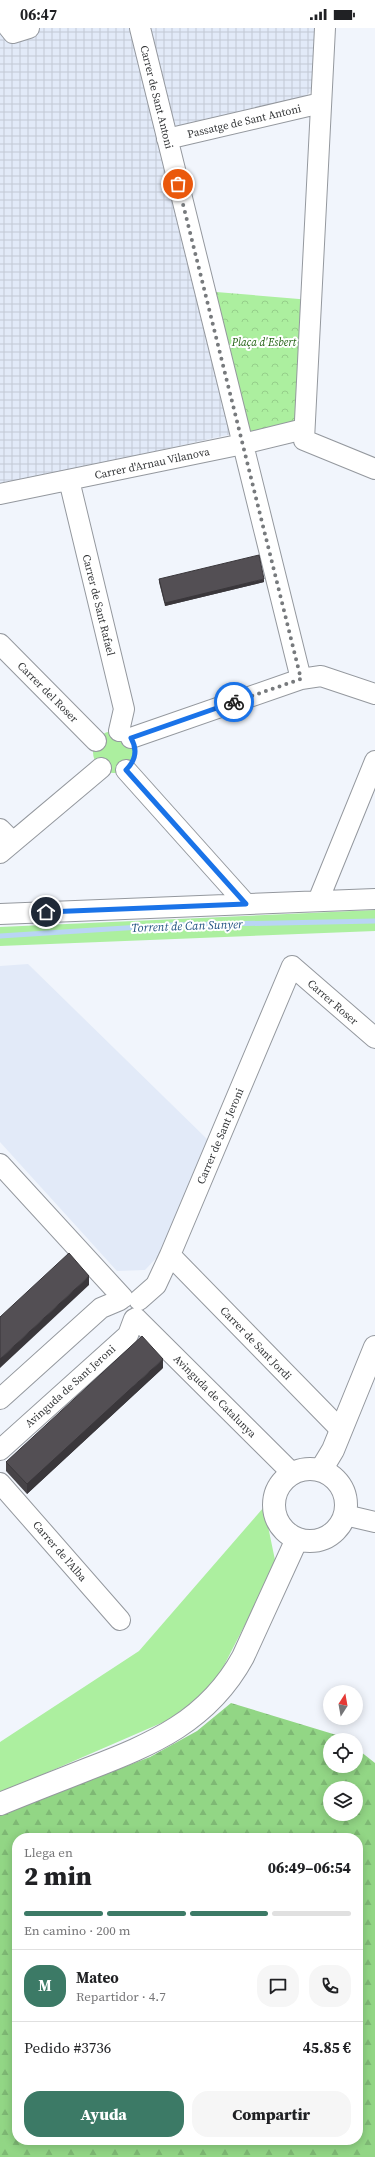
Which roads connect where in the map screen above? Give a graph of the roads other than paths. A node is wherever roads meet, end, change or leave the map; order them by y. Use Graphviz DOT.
graph roads {
  1 [pos="9,28"];
  2 [pos="29,28"];
  3 [pos="140,28"];
  4 [pos="325,28"];
  5 [pos="321,103"];
  6 [pos="167,139"];
  7 [pos="304,435"];
  8 [pos="243,444"];
  9 [pos="375,469"];
  10 [pos="69,480"];
  11 [pos="0,494"];
  12 [pos="0,644"];
  13 [pos="301,679"];
  14 [pos="375,694"];
  15 [pos="125,735"];
  16 [pos="96,741"];
  17 [pos="375,760"];
  18 [pos="101,768"];
  19 [pos="126,770"];
  20 [pos="4,841"];
  21 [pos="375,899"];
  22 [pos="318,901"];
  23 [pos="246,904"];
  24 [pos="0,914"];
  25 [pos="292,966"];
  26 [pos="375,1038"];
  27 [pos="0,1164"];
  28 [pos="170,1255"];
  29 [pos="130,1307"];
  30 [pos="375,1347"];
  31 [pos="0,1399"];
  32 [pos="341,1430"];
  33 [pos="0,1450"];
  34 [pos="321,1470"];
  35 [pos="293,1474"];
  36 [pos="0,1483"];
  37 [pos="345,1515"];
  38 [pos="375,1522"];
  39 [pos="297,1539"];
  40 [pos="120,1620"];
  41 [pos="0,1804"];
  1 -- 2 [label="street"];
  3 -- 6 [label="street, Carrer de Sant Antoni"];
  4 -- 5 [label="street"];
  5 -- 6 [label="street, Passatge de Sant Antoni"];
  5 -- 7 [label="street"];
  6 -- 8 [label="street, Carrer de Sant Antoni"];
  7 -- 8 [label="street, Carrer d'Arnau Vilanova"];
  7 -- 9 [label="street"];
  8 -- 10 [label="street, Carrer d'Arnau Vilanova"];
  8 -- 13 [label="street, Carrer de Sant Antoni"];
  10 -- 11 [label="street, Carrer d'Arnau Vilanova"];
  10 -- 15 [label="street, Carrer de Sant Rafael"];
  12 -- 16 [label="street, Carrer del Roser"];
  13 -- 14 [label="street"];
  13 -- 15 [label="street"];
  15 -- 16 [label="street"];
  15 -- 19 [label="street"];
  16 -- 18 [label="street"];
  17 -- 22 [label="street"];
  18 -- 19 [label="street"];
  18 -- 20 [label="street"];
  19 -- 23 [label="street"];
  21 -- 22 [label="street"];
  22 -- 23 [label="street"];
  23 -- 24 [label="street"];
  25 -- 26 [label="street, Carrer Roser"];
  25 -- 28 [label="street, Carrer de Sant Jeroni"];
  27 -- 29 [label="street, Avinguda de Catalunya"];
  28 -- 29 [label="street, Carrer de Sant Jeroni"];
  28 -- 32 [label="street, Carrer de Sant Jordi"];
  29 -- 31 [label="street"];
  29 -- 33 [label="street, Avinguda de Sant Jeroni"];
  29 -- 35 [label="street, Avinguda de Catalunya"];
  30 -- 32 [label="street"];
  32 -- 34 [label="street"];
  34 -- 35 [label="street"];
  34 -- 37 [label="street"];
  35 -- 39 [label="street"];
  36 -- 40 [label="street, Carrer de l'Alba"];
  37 -- 38 [label="street"];
  37 -- 39 [label="street"];
  39 -- 41 [label="street"];
}
